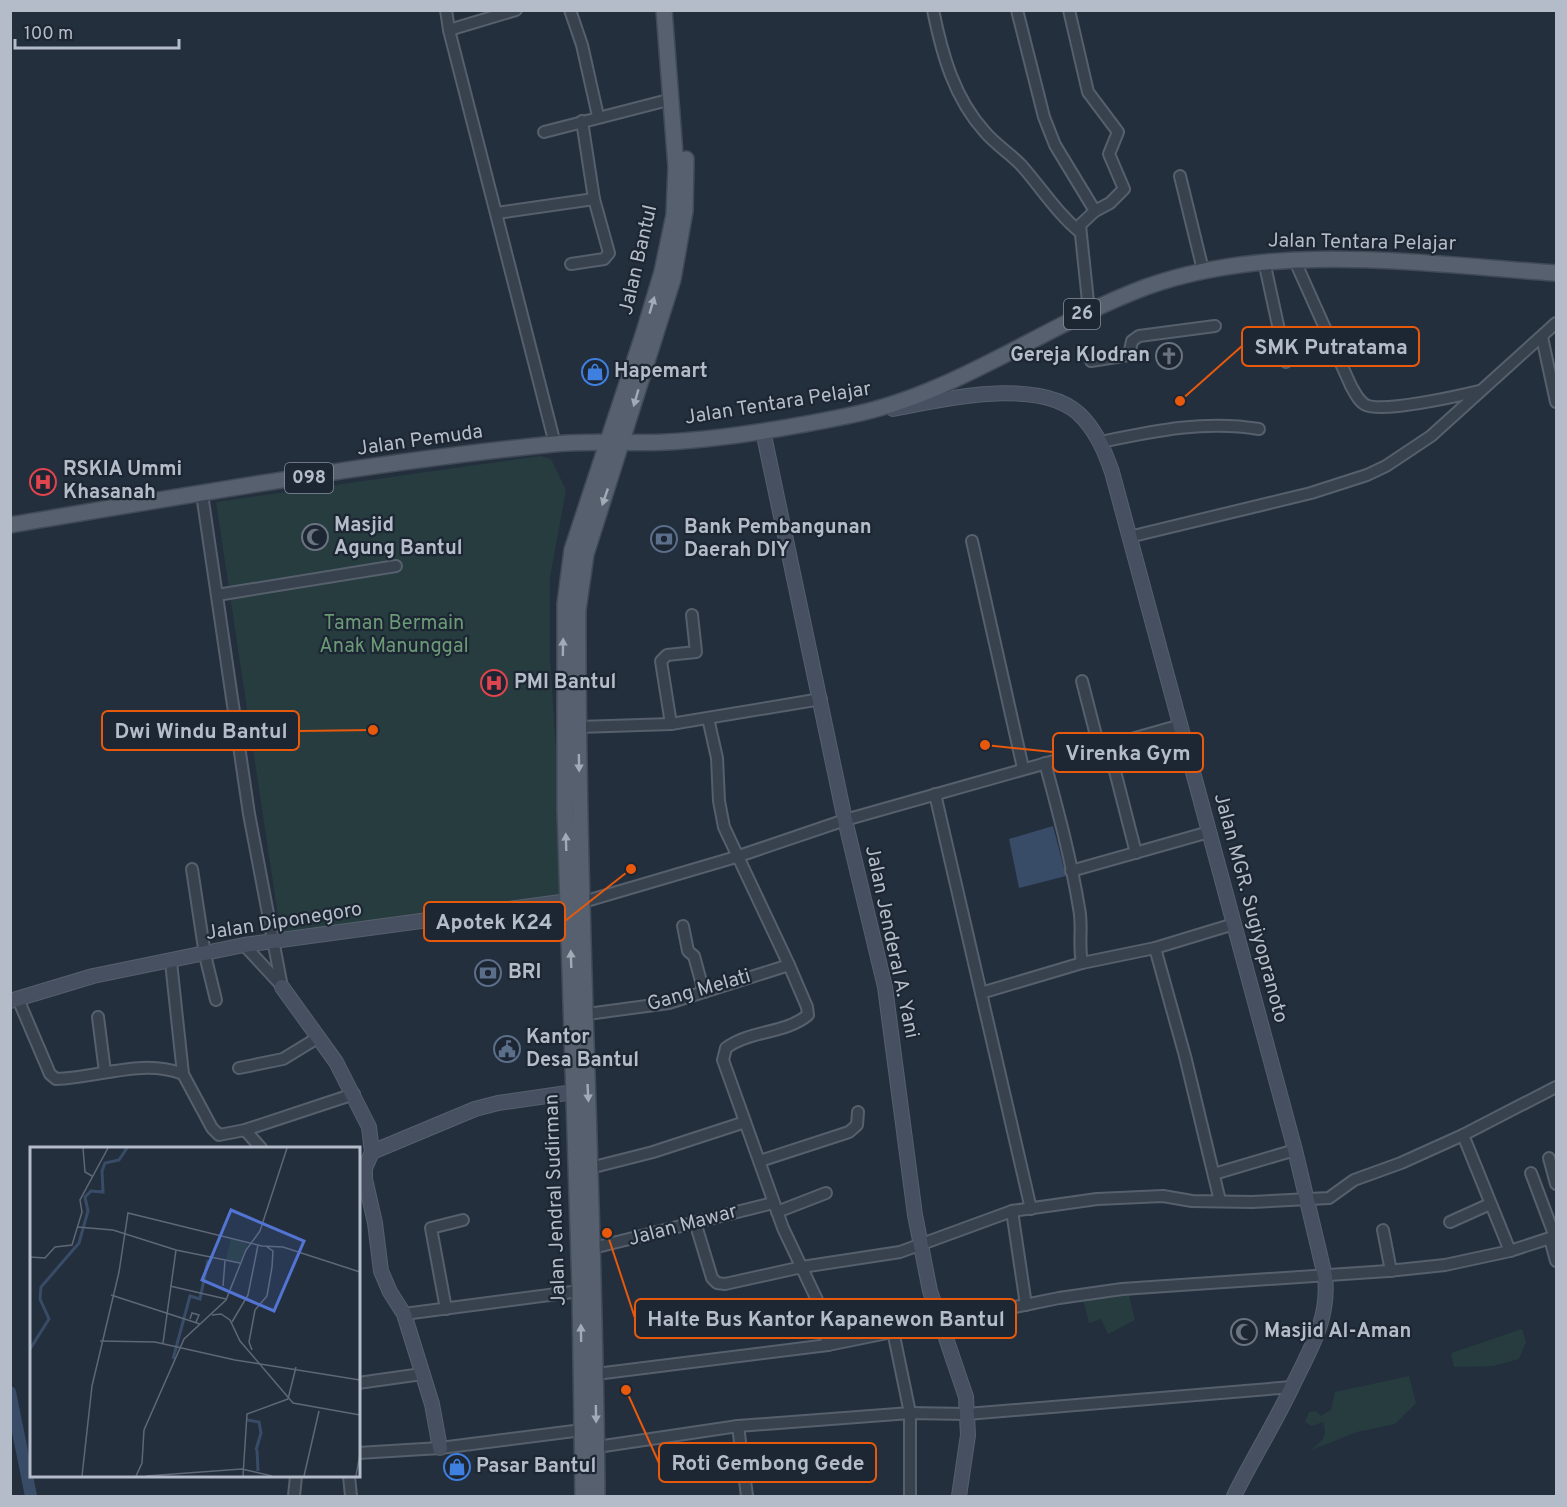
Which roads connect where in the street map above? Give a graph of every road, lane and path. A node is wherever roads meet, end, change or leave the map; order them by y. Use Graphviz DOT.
graph roads {
  1 [pos="446,10"];
  2 [pos="516,10"];
  3 [pos="570,10"];
  4 [pos="664,10"];
  5 [pos="673,10"];
  6 [pos="933,10"];
  7 [pos="1017,10"];
  8 [pos="1069,10"];
  9 [pos="449,30"];
  10 [pos="672,99"];
  11 [pos="598,117"];
  12 [pos="582,121"];
  13 [pos="544,132"];
  14 [pos="1180,176"];
  15 [pos="594,199"];
  16 [pos="1095,211"];
  17 [pos="497,213"];
  18 [pos="1080,232"];
  19 [pos="1294,259"];
  20 [pos="1264,261"];
  21 [pos="571,264"];
  22 [pos="1203,270"];
  23 [pos="1557,273"];
  24 [pos="1089,311"];
  25 [pos="1557,323"];
  26 [pos="1215,326"];
  27 [pos="1542,337"];
  28 [pos="1091,361"];
  29 [pos="1286,362"];
  30 [pos="1481,390"];
  31 [pos="1557,402"];
  32 [pos="849,416"];
  33 [pos="1259,429"];
  34 [pos="764,431"];
  35 [pos="616,441"];
  36 [pos="1101,442"];
  37 [pos="555,444"];
  38 [pos="202,494"];
  39 [pos="10,525"];
  40 [pos="1129,537"];
  41 [pos="972,541"];
  42 [pos="396,566"];
  43 [pos="217,595"];
  44 [pos="692,615"];
  45 [pos="1082,681"];
  46 [pos="820,699"];
  47 [pos="708,718"];
  48 [pos="671,724"];
  49 [pos="1181,725"];
  50 [pos="579,727"];
  51 [pos="1103,745"];
  52 [pos="1045,763"];
  53 [pos="1023,768"];
  54 [pos="935,794"];
  55 [pos="845,820"];
  56 [pos="1209,832"];
  57 [pos="1136,853"];
  58 [pos="736,857"];
  59 [pos="192,869"];
  60 [pos="1071,871"];
  61 [pos="576,901"];
  62 [pos="1234,924"];
  63 [pos="683,926"];
  64 [pos="272,940"];
  65 [pos="244,945"];
  66 [pos="1155,948"];
  67 [pos="205,955"];
  68 [pos="171,962"];
  69 [pos="1082,963"];
  70 [pos="789,965"];
  71 [pos="282,987"];
  72 [pos="704,992"];
  73 [pos="981,993"];
  74 [pos="14,1000"];
  75 [pos="216,1000"];
  76 [pos="579,1015"];
  77 [pos="98,1017"];
  78 [pos="319,1037"];
  79 [pos="239,1068"];
  80 [pos="105,1072"];
  81 [pos="183,1074"];
  82 [pos="1557,1087"];
  83 [pos="574,1092"];
  84 [pos="354,1094"];
  85 [pos="858,1113"];
  86 [pos="745,1122"];
  87 [pos="245,1130"];
  88 [pos="1462,1135"];
  89 [pos="259,1147"];
  90 [pos="1295,1150"];
  91 [pos="372,1152"];
  92 [pos="1549,1158"];
  93 [pos="760,1161"];
  94 [pos="590,1168"];
  95 [pos="1531,1173"];
  96 [pos="1214,1174"];
  97 [pos="1557,1184"];
  98 [pos="826,1192"];
  99 [pos="1308,1198"];
  100 [pos="1220,1201"];
  101 [pos="1490,1204"];
  102 [pos="775,1207"];
  103 [pos="1031,1209"];
  104 [pos="1012,1211"];
  105 [pos="463,1220"];
  106 [pos="695,1222"];
  107 [pos="1450,1222"];
  108 [pos="1383,1230"];
  109 [pos="1554,1237"];
  110 [pos="921,1243"];
  111 [pos="593,1248"];
  112 [pos="1510,1251"];
  113 [pos="1557,1261"];
  114 [pos="802,1267"];
  115 [pos="1391,1271"];
  116 [pos="1325,1276"];
  117 [pos="580,1291"];
  118 [pos="1026,1305"];
  119 [pos="587,1308"];
  120 [pos="446,1310"];
  121 [pos="404,1314"];
  122 [pos="939,1323"];
  123 [pos="893,1330"];
  124 [pos="828,1345"];
  125 [pos="422,1374"];
  126 [pos="596,1374"];
  127 [pos="360,1383"];
  128 [pos="1292,1387"];
  129 [pos="910,1413"];
  130 [pos="967,1414"];
  131 [pos="738,1426"];
  132 [pos="582,1430"];
  133 [pos="597,1447"];
  134 [pos="440,1448"];
  135 [pos="360,1453"];
  136 [pos="296,1477"];
  137 [pos="349,1477"];
  138 [pos="294,1497"];
  139 [pos="351,1497"];
  140 [pos="583,1497"];
  141 [pos="597,1497"];
  142 [pos="747,1497"];
  143 [pos="910,1497"];
  144 [pos="959,1497"];
  145 [pos="1234,1497"];
  1 -- 9 [label="street"];
  2 -- 9 [label="street"];
  3 -- 11 [label="street"];
  4 -- 10 [label="main road, Jalan Bantul"];
  5 -- 35 [label="main road, Jalan Bantul, one-way"];
  6 -- 18 [label="street"];
  7 -- 16 [label="street"];
  8 -- 16 [label="street"];
  9 -- 17 [label="street"];
  10 -- 11 [label="street"];
  35 -- 10 [label="main road, Jalan Bantul, one-way"];
  11 -- 12 [label="street"];
  12 -- 13 [label="street"];
  12 -- 15 [label="street"];
  14 -- 22 [label="street"];
  15 -- 17 [label="street"];
  15 -- 21 [label="street"];
  16 -- 18 [label="street"];
  17 -- 37 [label="street"];
  18 -- 24 [label="street"];
  19 -- 20 [label="main road, Jalan Tentara Pelajar / 26"];
  19 -- 23 [label="main road, Jalan Tentara Pelajar / 26"];
  19 -- 30 [label="street"];
  20 -- 22 [label="main road, Jalan Tentara Pelajar / 26"];
  20 -- 29 [label="street"];
  22 -- 24 [label="main road, Jalan Tentara Pelajar / 26"];
  24 -- 32 [label="main road, Jalan Tentara Pelajar / 26"];
  25 -- 27 [label="street"];
  26 -- 28 [label="street"];
  27 -- 30 [label="street"];
  27 -- 31 [label="street"];
  30 -- 40 [label="street"];
  32 -- 34 [label="main road, Jalan Tentara Pelajar / 26"];
  32 -- 36 [label="main road, Jalan MGR. Sugiyopranoto"];
  33 -- 36 [label="street"];
  34 -- 35 [label="main road, Jalan Tentara Pelajar / 26"];
  34 -- 46 [label="main road, Jalan Jenderal A. Yani"];
  35 -- 37 [label="main road, Jalan Pemuda / 098"];
  35 -- 50 [label="main road, Jalan Jendral Sudirman, one-way"];
  61 -- 35 [label="main road, Jalan Jendral Sudirman, one-way"];
  36 -- 40 [label="main road, Jalan MGR. Sugiyopranoto"];
  37 -- 38 [label="main road, Jalan Pemuda / 098"];
  38 -- 39 [label="main road, Jalan Pemuda / 098"];
  38 -- 43 [label="street"];
  40 -- 49 [label="main road, Jalan MGR. Sugiyopranoto"];
  41 -- 53 [label="street"];
  42 -- 43 [label="street"];
  43 -- 64 [label="street"];
  44 -- 48 [label="street"];
  45 -- 51 [label="street"];
  46 -- 47 [label="street"];
  46 -- 55 [label="main road, Jalan Jenderal A. Yani"];
  47 -- 48 [label="street"];
  47 -- 58 [label="street"];
  48 -- 50 [label="street"];
  49 -- 51 [label="street"];
  49 -- 56 [label="main road, Jalan MGR. Sugiyopranoto"];
  50 -- 61 [label="main road, Jalan Jendral Sudirman, one-way"];
  51 -- 52 [label="street"];
  51 -- 57 [label="street"];
  52 -- 53 [label="street"];
  52 -- 60 [label="street"];
  53 -- 54 [label="street"];
  54 -- 55 [label="street"];
  54 -- 73 [label="street"];
  55 -- 58 [label="street"];
  55 -- 110 [label="main road, Jalan Jenderal A. Yani"];
  56 -- 57 [label="street"];
  56 -- 62 [label="main road, Jalan MGR. Sugiyopranoto"];
  57 -- 60 [label="street"];
  58 -- 61 [label="street"];
  58 -- 70 [label="street"];
  59 -- 67 [label="street"];
  60 -- 69 [label="street"];
  61 -- 64 [label="main road, Jalan Diponegoro"];
  61 -- 76 [label="main road, Jalan Jendral Sudirman"];
  62 -- 66 [label="street"];
  62 -- 90 [label="main road, Jalan MGR. Sugiyopranoto"];
  63 -- 72 [label="street"];
  64 -- 65 [label="main road, Jalan Diponegoro"];
  64 -- 71 [label="street"];
  65 -- 67 [label="main road, Jalan Diponegoro"];
  65 -- 71 [label="street"];
  66 -- 69 [label="street"];
  66 -- 96 [label="street"];
  67 -- 68 [label="main road, Jalan Diponegoro"];
  67 -- 75 [label="street"];
  68 -- 74 [label="main road, Jalan Diponegoro"];
  68 -- 81 [label="street"];
  69 -- 73 [label="street"];
  70 -- 72 [label="street, Gang Melati"];
  70 -- 86 [label="street"];
  71 -- 78 [label="main road"];
  72 -- 76 [label="street, Gang Melati"];
  73 -- 103 [label="street"];
  74 -- 80 [label="street"];
  76 -- 83 [label="main road, Jalan Jendral Sudirman"];
  76 -- 94 [label="main road, Jalan Jendral Sudirman, one-way"];
  77 -- 80 [label="street"];
  78 -- 79 [label="street"];
  78 -- 84 [label="main road"];
  80 -- 81 [label="street"];
  81 -- 87 [label="street"];
  82 -- 88 [label="street"];
  83 -- 91 [label="main road"];
  83 -- 117 [label="main road, Jalan Jendral Sudirman"];
  84 -- 87 [label="street"];
  84 -- 91 [label="main road"];
  85 -- 93 [label="street"];
  86 -- 93 [label="street"];
  86 -- 94 [label="street"];
  87 -- 89 [label="street"];
  88 -- 99 [label="street"];
  88 -- 101 [label="street"];
  90 -- 96 [label="street"];
  90 -- 99 [label="main road, Jalan MGR. Sugiyopranoto"];
  91 -- 121 [label="main road"];
  92 -- 97 [label="street"];
  93 -- 102 [label="street"];
  94 -- 111 [label="main road, Jalan Jendral Sudirman"];
  95 -- 109 [label="street"];
  96 -- 100 [label="street"];
  98 -- 102 [label="street, Jalan Mawar"];
  99 -- 100 [label="street"];
  99 -- 116 [label="main road, Jalan MGR. Sugiyopranoto"];
  100 -- 103 [label="street"];
  101 -- 107 [label="street"];
  101 -- 112 [label="street"];
  102 -- 106 [label="street, Jalan Mawar"];
  102 -- 114 [label="street"];
  103 -- 104 [label="street"];
  104 -- 110 [label="street"];
  104 -- 118 [label="street"];
  105 -- 120 [label="street"];
  106 -- 111 [label="street, Jalan Mawar"];
  106 -- 114 [label="street"];
  108 -- 115 [label="street"];
  109 -- 112 [label="street"];
  109 -- 113 [label="street"];
  110 -- 114 [label="street"];
  110 -- 122 [label="main road, Jalan Jenderal A. Yani"];
  111 -- 119 [label="main road, Jalan Jendral Sudirman"];
  112 -- 115 [label="street"];
  114 -- 124 [label="street"];
  115 -- 116 [label="street"];
  116 -- 118 [label="street"];
  116 -- 128 [label="main road, Jalan MGR. Sugiyopranoto"];
  117 -- 119 [label="main road, Jalan Jendral Sudirman"];
  117 -- 120 [label="street"];
  118 -- 122 [label="street"];
  119 -- 126 [label="main road, Jalan Jendral Sudirman"];
  132 -- 119 [label="main road, Jalan Jendral Sudirman, one-way"];
  120 -- 121 [label="street"];
  121 -- 125 [label="main road"];
  122 -- 123 [label="street"];
  122 -- 130 [label="main road, Jalan Jenderal A. Yani"];
  123 -- 124 [label="street"];
  123 -- 129 [label="street"];
  124 -- 126 [label="street"];
  125 -- 127 [label="street"];
  125 -- 134 [label="main road"];
  126 -- 133 [label="main road, Jalan Jendral Sudirman, one-way"];
  128 -- 130 [label="street"];
  128 -- 145 [label="main road, Jalan MGR. Sugiyopranoto"];
  129 -- 130 [label="street"];
  129 -- 131 [label="street"];
  129 -- 143 [label="street"];
  130 -- 144 [label="main road, Jalan Jenderal A. Yani"];
  131 -- 133 [label="street"];
  131 -- 142 [label="street"];
  132 -- 134 [label="street"];
  132 -- 140 [label="main road, Jalan Jendral Sudirman"];
  133 -- 141 [label="main road, Jalan Jendral Sudirman"];
  134 -- 135 [label="street"];
  136 -- 138 [label="street"];
  137 -- 139 [label="street"];
}
